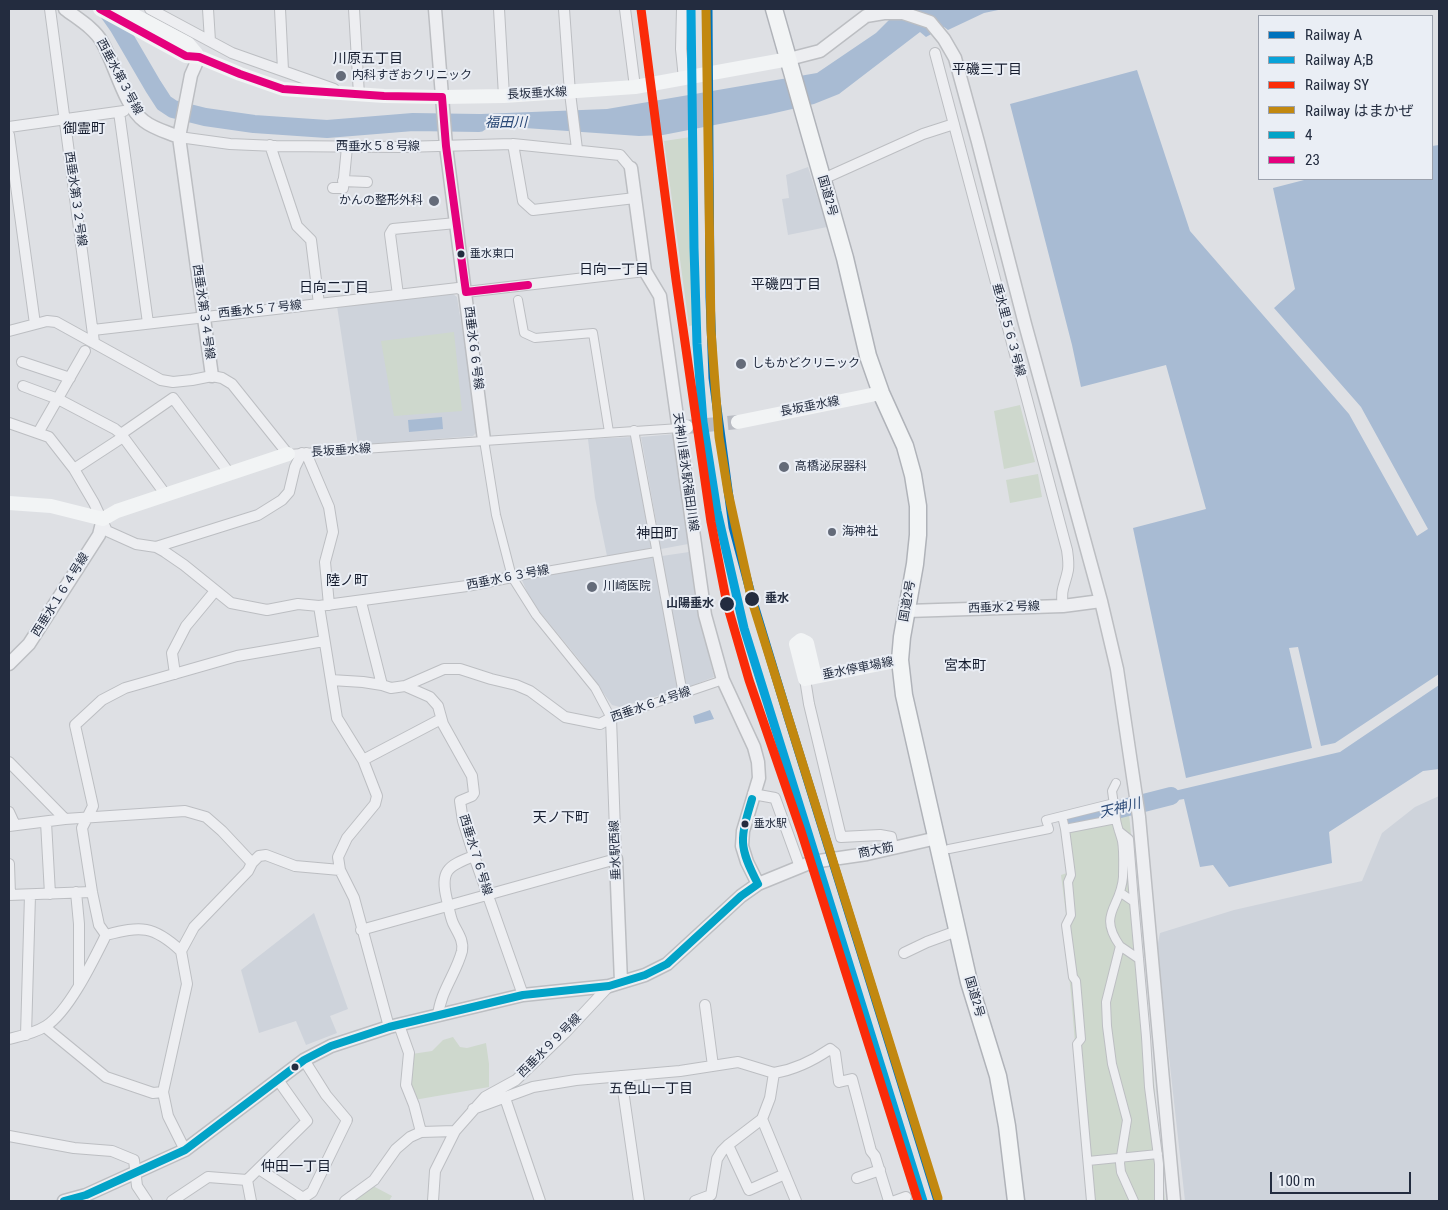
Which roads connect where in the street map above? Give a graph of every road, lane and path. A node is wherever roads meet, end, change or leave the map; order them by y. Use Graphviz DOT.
graph roads {
  1 [pos="50,9"];
  2 [pos="65,9"];
  3 [pos="100,9"];
  4 [pos="122,9"];
  5 [pos="208,9"];
  6 [pos="280,9"];
  7 [pos="354,9"];
  8 [pos="435,9"];
  9 [pos="499,9"];
  10 [pos="564,9"];
  11 [pos="625,9"];
  12 [pos="682,9"];
  13 [pos="774,9"];
  14 [pos="141,18"];
  15 [pos="210,41"];
  16 [pos="935,53"];
  17 [pos="199,57"];
  18 [pos="791,66"];
  19 [pos="284,70"];
  20 [pos="684,79"];
  21 [pos="635,88"];
  22 [pos="353,94"];
  23 [pos="504,96"];
  24 [pos="570,98"];
  25 [pos="442,103"];
  26 [pos="134,110"];
  27 [pos="118,112"];
  28 [pos="65,119"];
  29 [pos="954,124"];
  30 [pos="9,127"];
  31 [pos="180,134"];
  32 [pos="9,135"];
  33 [pos="445,142"];
  34 [pos="513,144"];
  35 [pos="270,145"];
  36 [pos="347,147"];
  37 [pos="577,149"];
  38 [pos="631,168"];
  39 [pos="823,179"];
  40 [pos="344,181"];
  41 [pos="367,182"];
  42 [pos="333,188"];
  43 [pos="635,198"];
  44 [pos="456,223"];
  45 [pos="645,271"];
  46 [pos="466,292"];
  47 [pos="398,295"];
  48 [pos="518,300"];
  49 [pos="318,304"];
  50 [pos="203,317"];
  51 [pos="148,323"];
  52 [pos="35,324"];
  53 [pos="93,330"];
  54 [pos="9,331"];
  55 [pos="94,342"];
  56 [pos="85,351"];
  57 [pos="22,362"];
  58 [pos="212,376"];
  59 [pos="70,378"];
  60 [pos="23,386"];
  61 [pos="881,392"];
  62 [pos="58,399"];
  63 [pos="738,422"];
  64 [pos="9,423"];
  65 [pos="683,427"];
  66 [pos="634,430"];
  67 [pos="609,432"];
  68 [pos="38,433"];
  69 [pos="122,436"];
  70 [pos="484,440"];
  71 [pos="304,453"];
  72 [pos="288,454"];
  73 [pos="74,468"];
  74 [pos="230,474"];
  75 [pos="166,495"];
  76 [pos="9,503"];
  77 [pos="102,519"];
  78 [pos="156,547"];
  79 [pos="656,552"];
  80 [pos="512,577"];
  81 [pos="215,591"];
  82 [pos="1101,601"];
  83 [pos="361,602"];
  84 [pos="324,606"];
  85 [pos="1062,606"];
  86 [pos="906,611"];
  87 [pos="324,641"];
  88 [pos="900,660"];
  89 [pos="9,663"];
  90 [pos="175,674"];
  91 [pos="810,678"];
  92 [pos="331,680"];
  93 [pos="723,680"];
  94 [pos="382,686"];
  95 [pos="406,686"];
  96 [pos="683,694"];
  97 [pos="611,718"];
  98 [pos="441,719"];
  99 [pos="362,760"];
  100 [pos="9,762"];
  101 [pos="1116,783"];
  102 [pos="754,794"];
  103 [pos="1115,810"];
  104 [pos="9,812"];
  105 [pos="1062,816"];
  106 [pos="88,817"];
  107 [pos="65,819"];
  108 [pos="46,822"];
  109 [pos="12,825"];
  110 [pos="1065,829"];
  111 [pos="1118,830"];
  112 [pos="943,844"];
  113 [pos="893,848"];
  114 [pos="474,856"];
  115 [pos="616,859"];
  116 [pos="252,863"];
  117 [pos="9,864"];
  118 [pos="800,867"];
  119 [pos="340,870"];
  120 [pos="758,884"];
  121 [pos="76,892"];
  122 [pos="92,892"];
  123 [pos="1121,893"];
  124 [pos="30,894"];
  125 [pos="50,894"];
  126 [pos="9,895"];
  127 [pos="487,895"];
  128 [pos="1134,902"];
  129 [pos="448,905"];
  130 [pos="361,930"];
  131 [pos="958,931"];
  132 [pos="106,935"];
  133 [pos="1120,946"];
  134 [pos="182,951"];
  135 [pos="904,953"];
  136 [pos="1139,959"];
  137 [pos="621,982"];
  138 [pos="78,984"];
  139 [pos="608,986"];
  140 [pos="523,995"];
  141 [pos="705,1005"];
  142 [pos="438,1016"];
  143 [pos="394,1026"];
  144 [pos="45,1027"];
  145 [pos="26,1035"];
  146 [pos="9,1039"];
  147 [pos="304,1060"];
  148 [pos="713,1066"];
  149 [pos="774,1072"];
  150 [pos="621,1076"];
  151 [pos="278,1080"];
  152 [pos="163,1092"];
  153 [pos="505,1098"];
  154 [pos="473,1109"];
  155 [pos="762,1119"];
  156 [pos="455,1131"];
  157 [pos="420,1132"];
  158 [pos="9,1136"];
  159 [pos="728,1145"];
  160 [pos="185,1150"];
  161 [pos="1158,1154"];
  162 [pos="1121,1157"];
  163 [pos="1088,1161"];
  164 [pos="259,1169"];
  165 [pos="880,1170"];
  166 [pos="136,1174"];
  167 [pos="785,1174"];
  168 [pos="857,1178"];
  169 [pos="247,1180"];
  170 [pos="906,1197"];
  171 [pos="64,1201"];
  172 [pos="146,1201"];
  173 [pos="172,1201"];
  174 [pos="251,1201"];
  175 [pos="345,1201"];
  176 [pos="433,1201"];
  177 [pos="540,1201"];
  178 [pos="639,1201"];
  179 [pos="695,1201"];
  180 [pos="796,1201"];
  181 [pos="889,1201"];
  182 [pos="894,1201"];
  183 [pos="1016,1201"];
  184 [pos="1091,1201"];
  185 [pos="1134,1201"];
  186 [pos="1159,1201"];
  187 [pos="1174,1201"];
  1 -- 28 [label="street, 西垂水第３２号線"];
  2 -- 26 [label="street, 西垂水第３号線"];
  3 -- 14 [label="main road, 長坂垂水線"];
  4 -- 14 [label="main road, 長坂垂水線"];
  5 -- 15 [label="street"];
  6 -- 19 [label="street"];
  7 -- 22 [label="street"];
  8 -- 25 [label="street, 西垂水６６号線"];
  9 -- 23 [label="street"];
  10 -- 24 [label="street"];
  11 -- 21 [label="street"];
  12 -- 20 [label="street"];
  13 -- 18 [label="highway, 国道2号"];
  14 -- 15 [label="street"];
  14 -- 17 [label="main road, 長坂垂水線"];
  15 -- 19 [label="street"];
  16 -- 29 [label="street, 垂水里５６３号線"];
  17 -- 22 [label="main road, 長坂垂水線"];
  17 -- 31 [label="street, 西垂水第３４号線"];
  18 -- 20 [label="main road, 長坂垂水線"];
  18 -- 39 [label="highway, 国道2号"];
  18 -- 82 [label="street"];
  19 -- 22 [label="street"];
  20 -- 21 [label="main road, 長坂垂水線"];
  21 -- 24 [label="main road, 長坂垂水線"];
  22 -- 25 [label="main road, 長坂垂水線"];
  23 -- 24 [label="main road, 長坂垂水線"];
  23 -- 25 [label="main road, 長坂垂水線"];
  24 -- 37 [label="street"];
  25 -- 33 [label="street, 西垂水６６号線"];
  26 -- 27 [label="street"];
  26 -- 31 [label="street, 西垂水第３号線"];
  27 -- 28 [label="street"];
  27 -- 51 [label="street"];
  28 -- 30 [label="street"];
  28 -- 53 [label="street, 西垂水第３２号線"];
  29 -- 39 [label="street"];
  29 -- 85 [label="street, 垂水里５６３号線"];
  31 -- 35 [label="street, 西垂水５８号線"];
  31 -- 50 [label="street, 西垂水第３４号線"];
  32 -- 52 [label="street"];
  33 -- 34 [label="street, 西垂水５８号線"];
  33 -- 36 [label="street, 西垂水５８号線"];
  33 -- 44 [label="street, 西垂水６６号線"];
  34 -- 37 [label="street, 西垂水５８号線"];
  34 -- 43 [label="street"];
  35 -- 36 [label="street, 西垂水５８号線"];
  35 -- 49 [label="street"];
  36 -- 40 [label="street"];
  37 -- 38 [label="street, 天神川垂水駅福田川線"];
  38 -- 43 [label="street, 天神川垂水駅福田川線"];
  39 -- 61 [label="highway, 国道2号"];
  40 -- 41 [label="street"];
  40 -- 42 [label="street"];
  43 -- 45 [label="street, 天神川垂水駅福田川線"];
  44 -- 46 [label="street, 西垂水６６号線"];
  44 -- 47 [label="street"];
  45 -- 46 [label="street, 西垂水５７号線"];
  45 -- 65 [label="street, 天神川垂水駅福田川線"];
  46 -- 47 [label="street, 西垂水５７号線"];
  46 -- 70 [label="street, 西垂水６６号線"];
  47 -- 49 [label="street, 西垂水５７号線"];
  48 -- 67 [label="street"];
  49 -- 50 [label="street, 西垂水５７号線"];
  50 -- 51 [label="street, 西垂水５７号線"];
  50 -- 58 [label="street, 西垂水第３４号線"];
  51 -- 53 [label="street, 西垂水５７号線"];
  52 -- 54 [label="street"];
  52 -- 55 [label="street"];
  53 -- 55 [label="street, 西垂水第３２号線"];
  55 -- 58 [label="street"];
  56 -- 59 [label="street"];
  57 -- 59 [label="street"];
  58 -- 72 [label="street, 西垂水第３４号線"];
  59 -- 62 [label="street"];
  60 -- 62 [label="street"];
  61 -- 63 [label="main road, 長坂垂水線"];
  61 -- 86 [label="highway, 国道2号"];
  62 -- 68 [label="street"];
  62 -- 69 [label="street"];
  64 -- 68 [label="street"];
  65 -- 66 [label="street, 長坂垂水線"];
  65 -- 93 [label="street, 天神川垂水駅福田川線"];
  66 -- 67 [label="street, 長坂垂水線"];
  66 -- 79 [label="street"];
  67 -- 70 [label="street, 長坂垂水線"];
  68 -- 73 [label="street"];
  69 -- 73 [label="street"];
  69 -- 74 [label="street"];
  69 -- 75 [label="street"];
  70 -- 71 [label="street, 長坂垂水線"];
  70 -- 80 [label="street"];
  71 -- 72 [label="street, 長坂垂水線"];
  71 -- 78 [label="street"];
  71 -- 84 [label="street"];
  72 -- 74 [label="main road, 長坂垂水線"];
  73 -- 77 [label="street"];
  74 -- 75 [label="main road, 長坂垂水線"];
  75 -- 77 [label="main road, 長坂垂水線"];
  76 -- 77 [label="main road"];
  77 -- 78 [label="street"];
  77 -- 89 [label="street, 西垂水１６４号線"];
  78 -- 81 [label="street, 西垂水６３号線"];
  79 -- 80 [label="street, 西垂水６３号線"];
  79 -- 96 [label="street"];
  80 -- 83 [label="street, 西垂水６３号線"];
  80 -- 97 [label="street"];
  81 -- 84 [label="street, 西垂水６３号線"];
  81 -- 90 [label="street"];
  82 -- 85 [label="street, 西垂水２号線"];
  82 -- 187 [label="street"];
  83 -- 84 [label="street, 西垂水６３号線"];
  83 -- 94 [label="street"];
  84 -- 87 [label="street"];
  85 -- 86 [label="street, 西垂水２号線"];
  86 -- 88 [label="highway, 国道2号"];
  87 -- 90 [label="street"];
  87 -- 92 [label="street"];
  88 -- 91 [label="main road, 垂水停車場線"];
  88 -- 112 [label="highway, 国道2号"];
  90 -- 106 [label="street"];
  91 -- 113 [label="street"];
  92 -- 94 [label="street, 西垂水６４号線"];
  92 -- 99 [label="street"];
  93 -- 96 [label="street, 西垂水６４号線"];
  93 -- 102 [label="street, 天神川垂水駅福田川線"];
  94 -- 95 [label="street, 西垂水６４号線"];
  95 -- 97 [label="street, 西垂水６４号線"];
  95 -- 98 [label="street, 西垂水７６号線"];
  96 -- 97 [label="street, 西垂水６４号線"];
  97 -- 115 [label="street, 垂水駅西線"];
  98 -- 99 [label="street"];
  98 -- 114 [label="street, 西垂水７６号線"];
  99 -- 119 [label="street"];
  100 -- 107 [label="street"];
  101 -- 103 [label="street"];
  102 -- 118 [label="street"];
  102 -- 120 [label="street, 天神川垂水駅福田川線"];
  103 -- 105 [label="street"];
  103 -- 110 [label="street"];
  103 -- 111 [label="street"];
  104 -- 109 [label="street"];
  105 -- 110 [label="street"];
  105 -- 112 [label="street"];
  106 -- 107 [label="street"];
  106 -- 116 [label="street"];
  106 -- 122 [label="street"];
  107 -- 108 [label="street"];
  108 -- 109 [label="street"];
  108 -- 125 [label="street"];
  110 -- 163 [label="street"];
  111 -- 123 [label="street"];
  111 -- 128 [label="street"];
  112 -- 113 [label="street, 商大筋"];
  112 -- 131 [label="highway, 国道2号"];
  113 -- 118 [label="street, 商大筋"];
  114 -- 127 [label="street, 西垂水７６号線"];
  114 -- 129 [label="street"];
  115 -- 127 [label="street"];
  115 -- 137 [label="street, 垂水駅西線"];
  116 -- 119 [label="street"];
  116 -- 134 [label="street"];
  117 -- 126 [label="street"];
  118 -- 120 [label="street, 商大筋"];
  119 -- 130 [label="street"];
  120 -- 137 [label="street, 商大筋"];
  121 -- 122 [label="street"];
  121 -- 125 [label="street"];
  121 -- 138 [label="street"];
  122 -- 132 [label="street"];
  123 -- 128 [label="street"];
  123 -- 133 [label="street"];
  124 -- 125 [label="street"];
  124 -- 126 [label="street"];
  124 -- 145 [label="street"];
  127 -- 129 [label="street"];
  127 -- 140 [label="street, 西垂水７６号線"];
  128 -- 136 [label="street"];
  129 -- 130 [label="street"];
  129 -- 142 [label="street"];
  130 -- 143 [label="street"];
  131 -- 135 [label="street"];
  131 -- 183 [label="highway, 国道2号"];
  132 -- 134 [label="street"];
  132 -- 138 [label="street"];
  133 -- 136 [label="street"];
  133 -- 162 [label="street"];
  134 -- 152 [label="street"];
  136 -- 161 [label="street"];
  137 -- 139 [label="street, 商大筋"];
  138 -- 144 [label="street"];
  139 -- 140 [label="street, 商大筋"];
  139 -- 154 [label="street, 西垂水９９号線"];
  140 -- 142 [label="street, 商大筋"];
  141 -- 148 [label="street"];
  142 -- 143 [label="street, 商大筋"];
  143 -- 147 [label="street, 商大筋"];
  143 -- 157 [label="street"];
  144 -- 145 [label="street"];
  144 -- 152 [label="street"];
  145 -- 146 [label="street"];
  147 -- 151 [label="street, 商大筋"];
  147 -- 164 [label="street"];
  148 -- 149 [label="street"];
  148 -- 150 [label="street"];
  149 -- 155 [label="street"];
  149 -- 165 [label="street"];
  150 -- 153 [label="street"];
  150 -- 178 [label="street"];
  151 -- 160 [label="street, 商大筋"];
  151 -- 164 [label="street"];
  152 -- 160 [label="street"];
  153 -- 154 [label="street"];
  153 -- 177 [label="street"];
  154 -- 156 [label="street, 西垂水９９号線"];
  155 -- 159 [label="street"];
  155 -- 167 [label="street"];
  156 -- 157 [label="street"];
  156 -- 176 [label="street, 西垂水９９号線"];
  157 -- 175 [label="street"];
  158 -- 166 [label="street"];
  159 -- 167 [label="street"];
  159 -- 179 [label="street"];
  160 -- 166 [label="street, 商大筋"];
  161 -- 162 [label="street"];
  161 -- 186 [label="street"];
  162 -- 163 [label="street"];
  162 -- 185 [label="street"];
  163 -- 184 [label="street"];
  164 -- 169 [label="street"];
  165 -- 168 [label="street"];
  165 -- 181 [label="street"];
  166 -- 171 [label="street, 商大筋"];
  166 -- 172 [label="street"];
  167 -- 180 [label="street"];
  169 -- 173 [label="street"];
  169 -- 174 [label="street"];
  170 -- 182 [label="street"];
}
